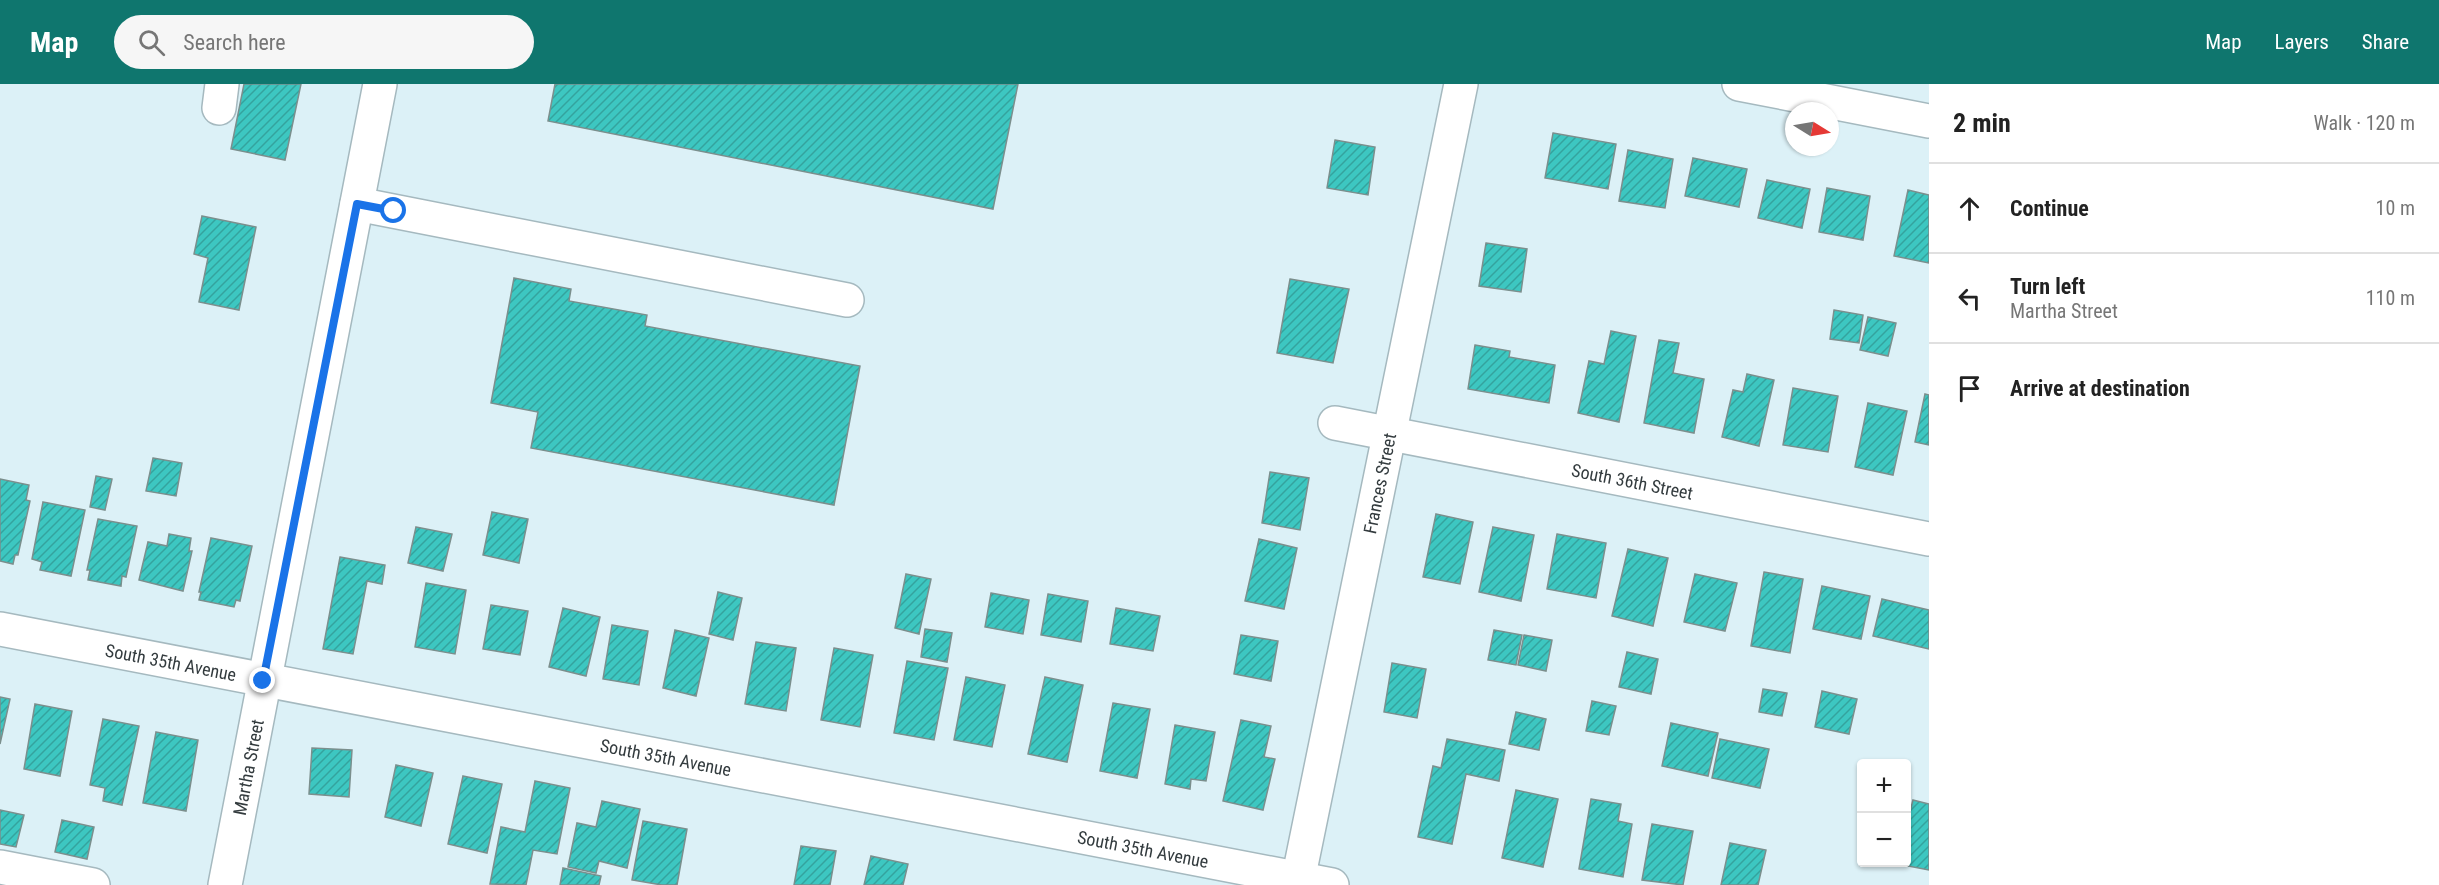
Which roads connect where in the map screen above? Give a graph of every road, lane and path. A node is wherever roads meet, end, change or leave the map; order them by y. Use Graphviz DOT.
graph roads {
  1 [pos="380,84"];
  2 [pos="1461,84"];
  3 [pos="1739,84"];
  4 [pos="1929,121"];
  5 [pos="357,204"];
  6 [pos="848,300"];
  7 [pos="1335,423"];
  8 [pos="1391,433"];
  9 [pos="1929,539"];
  10 [pos="0,628"];
  11 [pos="263,681"];
  12 [pos="0,867"];
  13 [pos="1297,882"];
  14 [pos="93,885"];
  15 [pos="225,885"];
  16 [pos="1332,885"];
  1 -- 5 [label="street, Martha Street"];
  2 -- 8 [label="street, Frances Street"];
  3 -- 4 [label="street"];
  5 -- 6 [label="street"];
  5 -- 11 [label="street, Martha Street"];
  7 -- 8 [label="street, South 36th Street"];
  8 -- 9 [label="street, South 36th Street"];
  8 -- 13 [label="street, Frances Street"];
  10 -- 11 [label="street, South 35th Avenue"];
  11 -- 13 [label="street, South 35th Avenue"];
  11 -- 15 [label="street, Martha Street"];
  12 -- 14 [label="street"];
  13 -- 16 [label="street, South 35th Avenue"];
}
